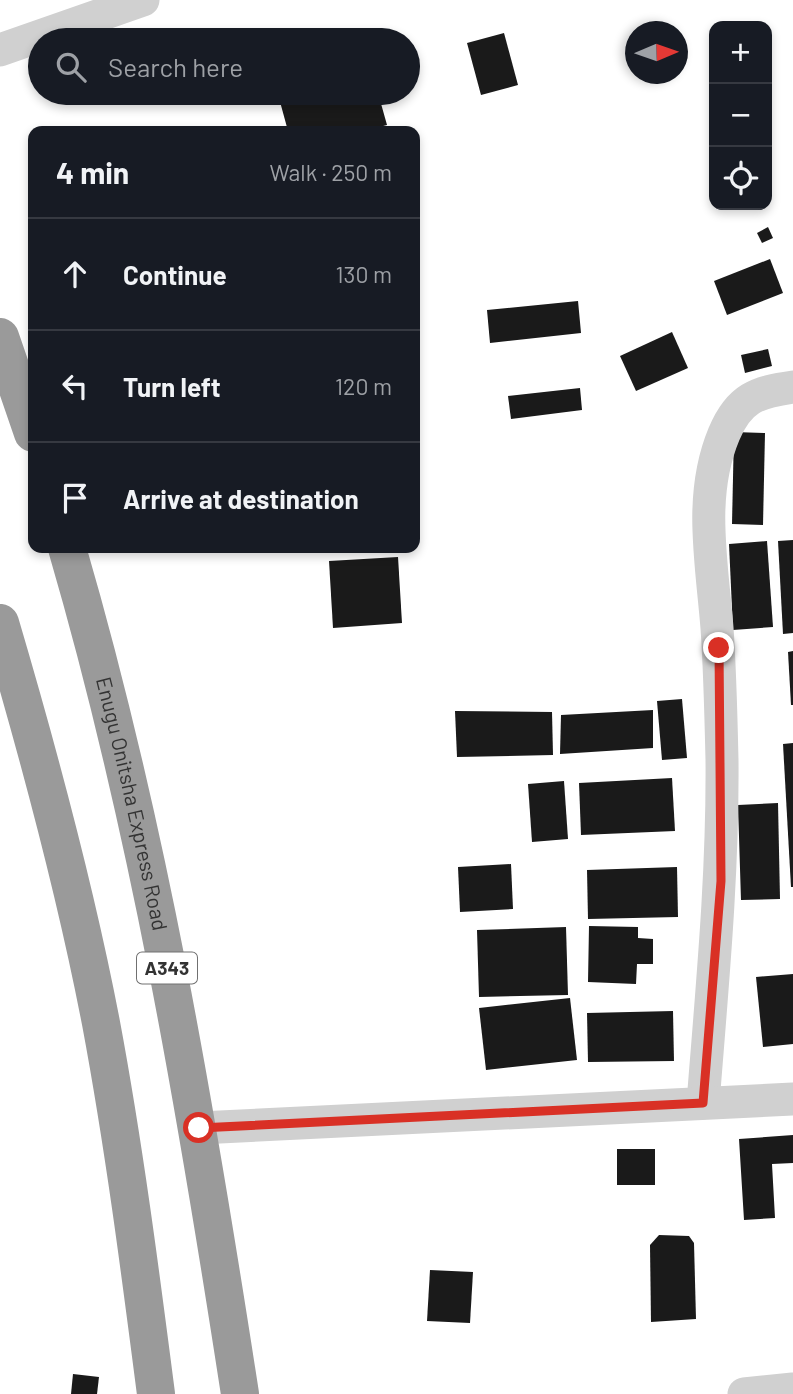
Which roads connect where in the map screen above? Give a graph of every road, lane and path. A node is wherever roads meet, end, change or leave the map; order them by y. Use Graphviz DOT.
graph roads {
  1 [pos="143,0"];
  2 [pos="63,28"];
  3 [pos="28,40"];
  4 [pos="0,50"];
  5 [pos="0,337"];
  6 [pos="793,387"];
  7 [pos="28,418"];
  8 [pos="68,553"];
  9 [pos="0,623"];
  10 [pos="793,1100"];
  11 [pos="703,1103"];
  12 [pos="199,1128"];
  13 [pos="793,1389"];
  14 [pos="156,1394"];
  15 [pos="240,1394"];
  16 [pos="744,1394"];
  1 -- 2 [label="street"];
  3 -- 4 [label="street"];
  5 -- 7 [label="highway"];
  6 -- 11 [label="street"];
  8 -- 12 [label="highway, Enugu Onitsha Express Road / A343"];
  9 -- 14 [label="highway"];
  10 -- 11 [label="street"];
  11 -- 12 [label="street"];
  12 -- 15 [label="highway, Enugu Onitsha Express Road / A343"];
  13 -- 16 [label="street"];
}
